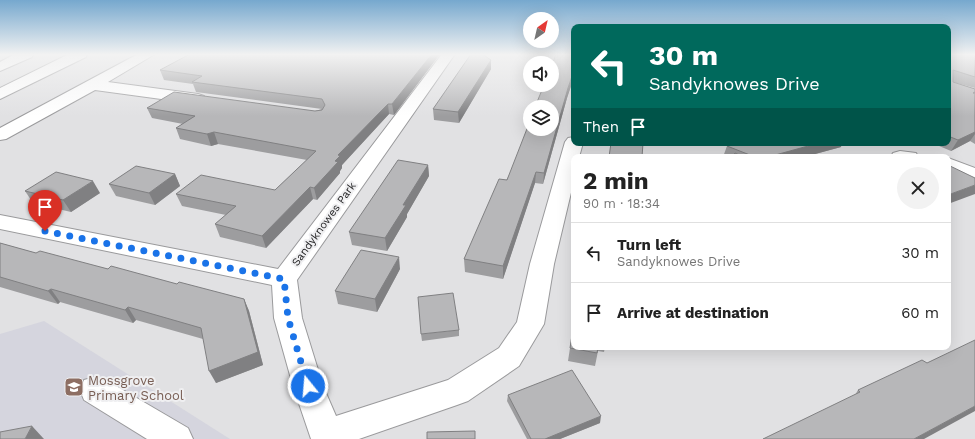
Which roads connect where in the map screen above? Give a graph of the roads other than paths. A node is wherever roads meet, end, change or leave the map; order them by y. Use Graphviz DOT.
graph roads {
  1 [pos="40,74"];
  2 [pos="112,74"];
  3 [pos="433,74"];
  4 [pos="94,85"];
  5 [pos="0,94"];
  6 [pos="211,101"];
  7 [pos="0,135"];
  8 [pos="573,146"];
  9 [pos="951,165"];
  10 [pos="975,175"];
  11 [pos="0,222"];
  12 [pos="284,279"];
  13 [pos="95,390"];
  14 [pos="328,437"];
  15 [pos="176,439"];
  1 -- 5 [label="main road"];
  2 -- 4 [label="main road"];
  3 -- 12 [label="main road, Sandyknowes Park"];
  4 -- 6 [label="main road"];
  4 -- 7 [label="main road"];
  8 -- 14 [label="main road"];
  9 -- 10 [label="main road"];
  11 -- 12 [label="main road"];
  12 -- 14 [label="main road"];
  13 -- 15 [label="main road"];
}
